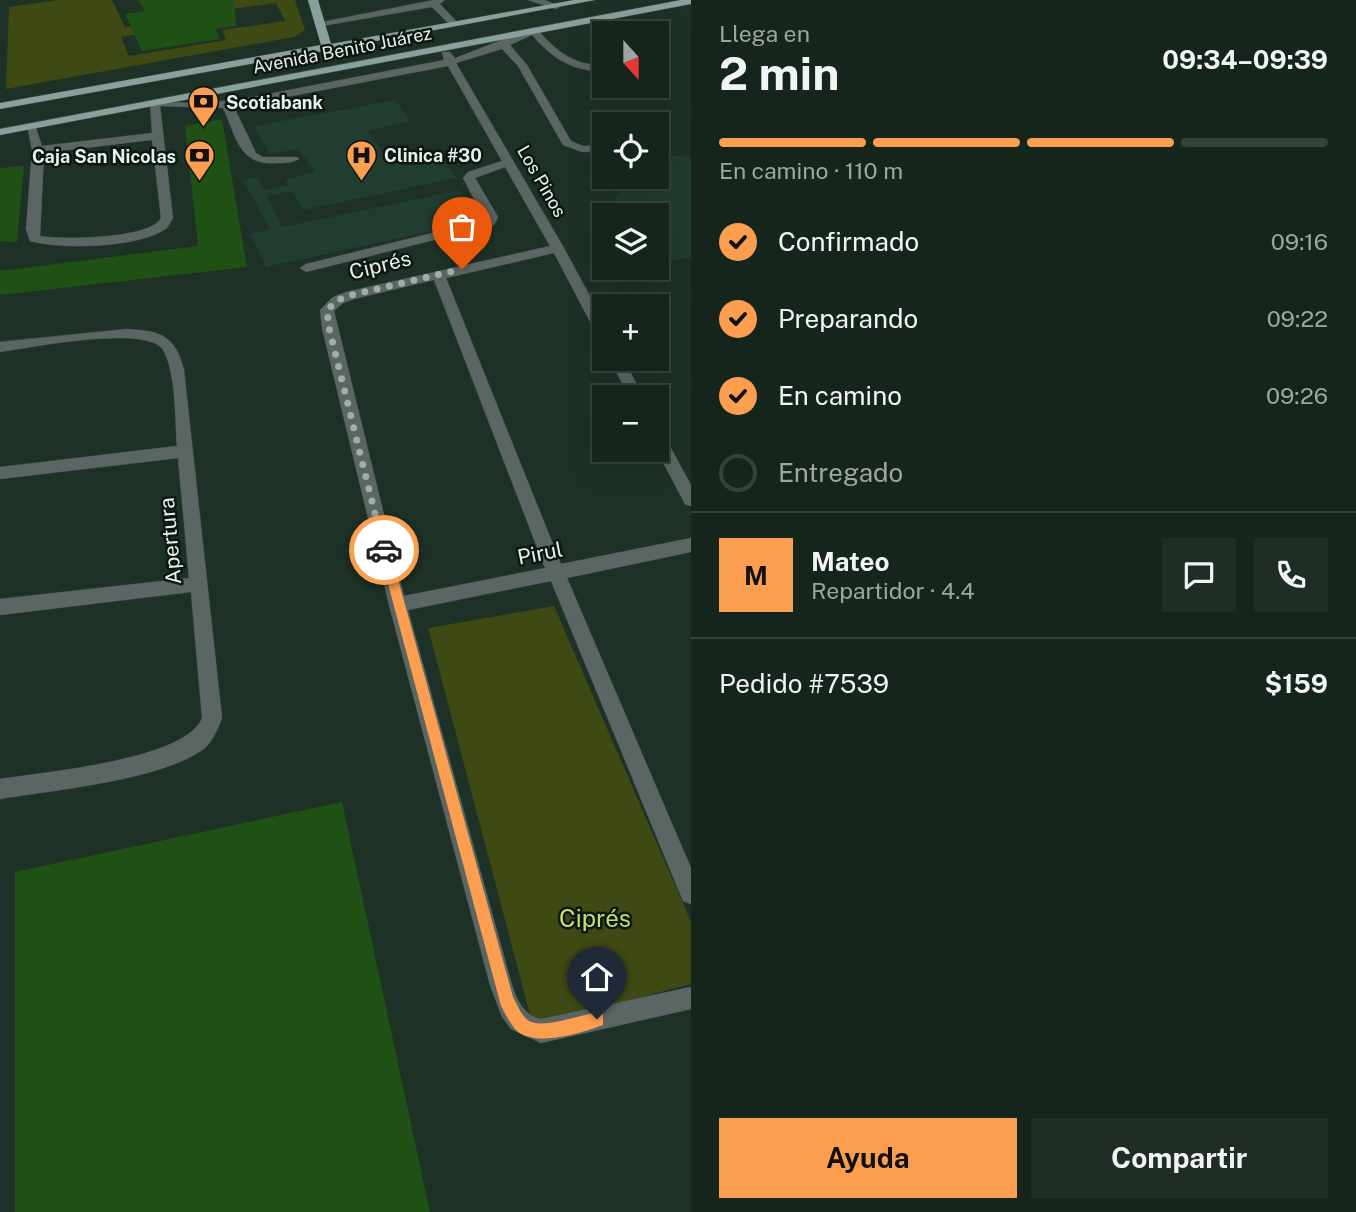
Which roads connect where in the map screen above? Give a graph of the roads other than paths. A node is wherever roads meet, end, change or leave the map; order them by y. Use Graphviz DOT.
graph roads {
  1 [pos="313,0"];
  2 [pos="533,0"];
  3 [pos="590,0"];
  4 [pos="435,1"];
  5 [pos="691,1"];
  6 [pos="556,6"];
  7 [pos="594,20"];
  8 [pos="322,23"];
  9 [pos="454,24"];
  10 [pos="533,31"];
  11 [pos="505,46"];
  12 [pos="327,48"];
  13 [pos="442,48"];
  14 [pos="451,61"];
  15 [pos="592,68"];
  16 [pos="334,69"];
  17 [pos="156,104"];
  18 [pos="228,104"];
  19 [pos="0,106"];
  20 [pos="31,127"];
  21 [pos="0,132"];
  22 [pos="157,136"];
  23 [pos="592,149"];
  24 [pos="38,150"];
  25 [pos="293,159"];
  26 [pos="509,162"];
  27 [pos="558,248"];
  28 [pos="306,268"];
  29 [pos="438,274"];
  30 [pos="592,312"];
  31 [pos="0,347"];
  32 [pos="184,451"];
  33 [pos="669,459"];
  34 [pos="0,473"];
  35 [pos="691,500"];
  36 [pos="691,545"];
  37 [pos="556,573"];
  38 [pos="196,584"];
  39 [pos="398,605"];
  40 [pos="0,607"];
  41 [pos="0,789"];
  42 [pos="691,893"];
  43 [pos="691,998"];
  1 -- 8 [label="main road"];
  2 -- 6 [label="street"];
  3 -- 6 [label="main road, Avenida Benito Juárez"];
  4 -- 8 [label="street"];
  4 -- 9 [label="street"];
  5 -- 7 [label="main road, Avenida Benito Juárez"];
  6 -- 9 [label="main road, Avenida Benito Juárez"];
  7 -- 10 [label="main road, Avenida Benito Juárez"];
  8 -- 12 [label="main road"];
  9 -- 12 [label="main road, Avenida Benito Juárez"];
  10 -- 11 [label="street"];
  10 -- 13 [label="main road, Avenida Benito Juárez"];
  10 -- 15 [label="street"];
  11 -- 14 [label="street"];
  11 -- 23 [label="street"];
  12 -- 16 [label="main road"];
  12 -- 19 [label="main road, Avenida Benito Juárez"];
  13 -- 14 [label="street, Los Pinos"];
  13 -- 16 [label="main road, Avenida Benito Juárez"];
  14 -- 18 [label="street"];
  14 -- 26 [label="street, Los Pinos"];
  16 -- 17 [label="main road, Avenida Benito Juárez"];
  17 -- 18 [label="street"];
  17 -- 20 [label="main road, Avenida Benito Juárez"];
  17 -- 22 [label="street"];
  18 -- 25 [label="street"];
  20 -- 21 [label="main road, Avenida Benito Juárez"];
  20 -- 24 [label="street"];
  22 -- 24 [label="street"];
  22 -- 24 [label="street"];
  26 -- 27 [label="street, Los Pinos"];
  26 -- 28 [label="street"];
  27 -- 29 [label="street"];
  27 -- 30 [label="street, Los Pinos"];
  29 -- 37 [label="street, Ciprés"];
  29 -- 39 [label="street, Ciprés"];
  31 -- 32 [label="street, Apertura"];
  32 -- 34 [label="street"];
  32 -- 38 [label="street, Apertura"];
  33 -- 35 [label="street"];
  36 -- 37 [label="street, Pirul"];
  37 -- 39 [label="street, Pirul"];
  37 -- 42 [label="street, Ciprés"];
  38 -- 40 [label="street"];
  38 -- 41 [label="street, Apertura"];
  39 -- 43 [label="street, Ciprés"];
}
